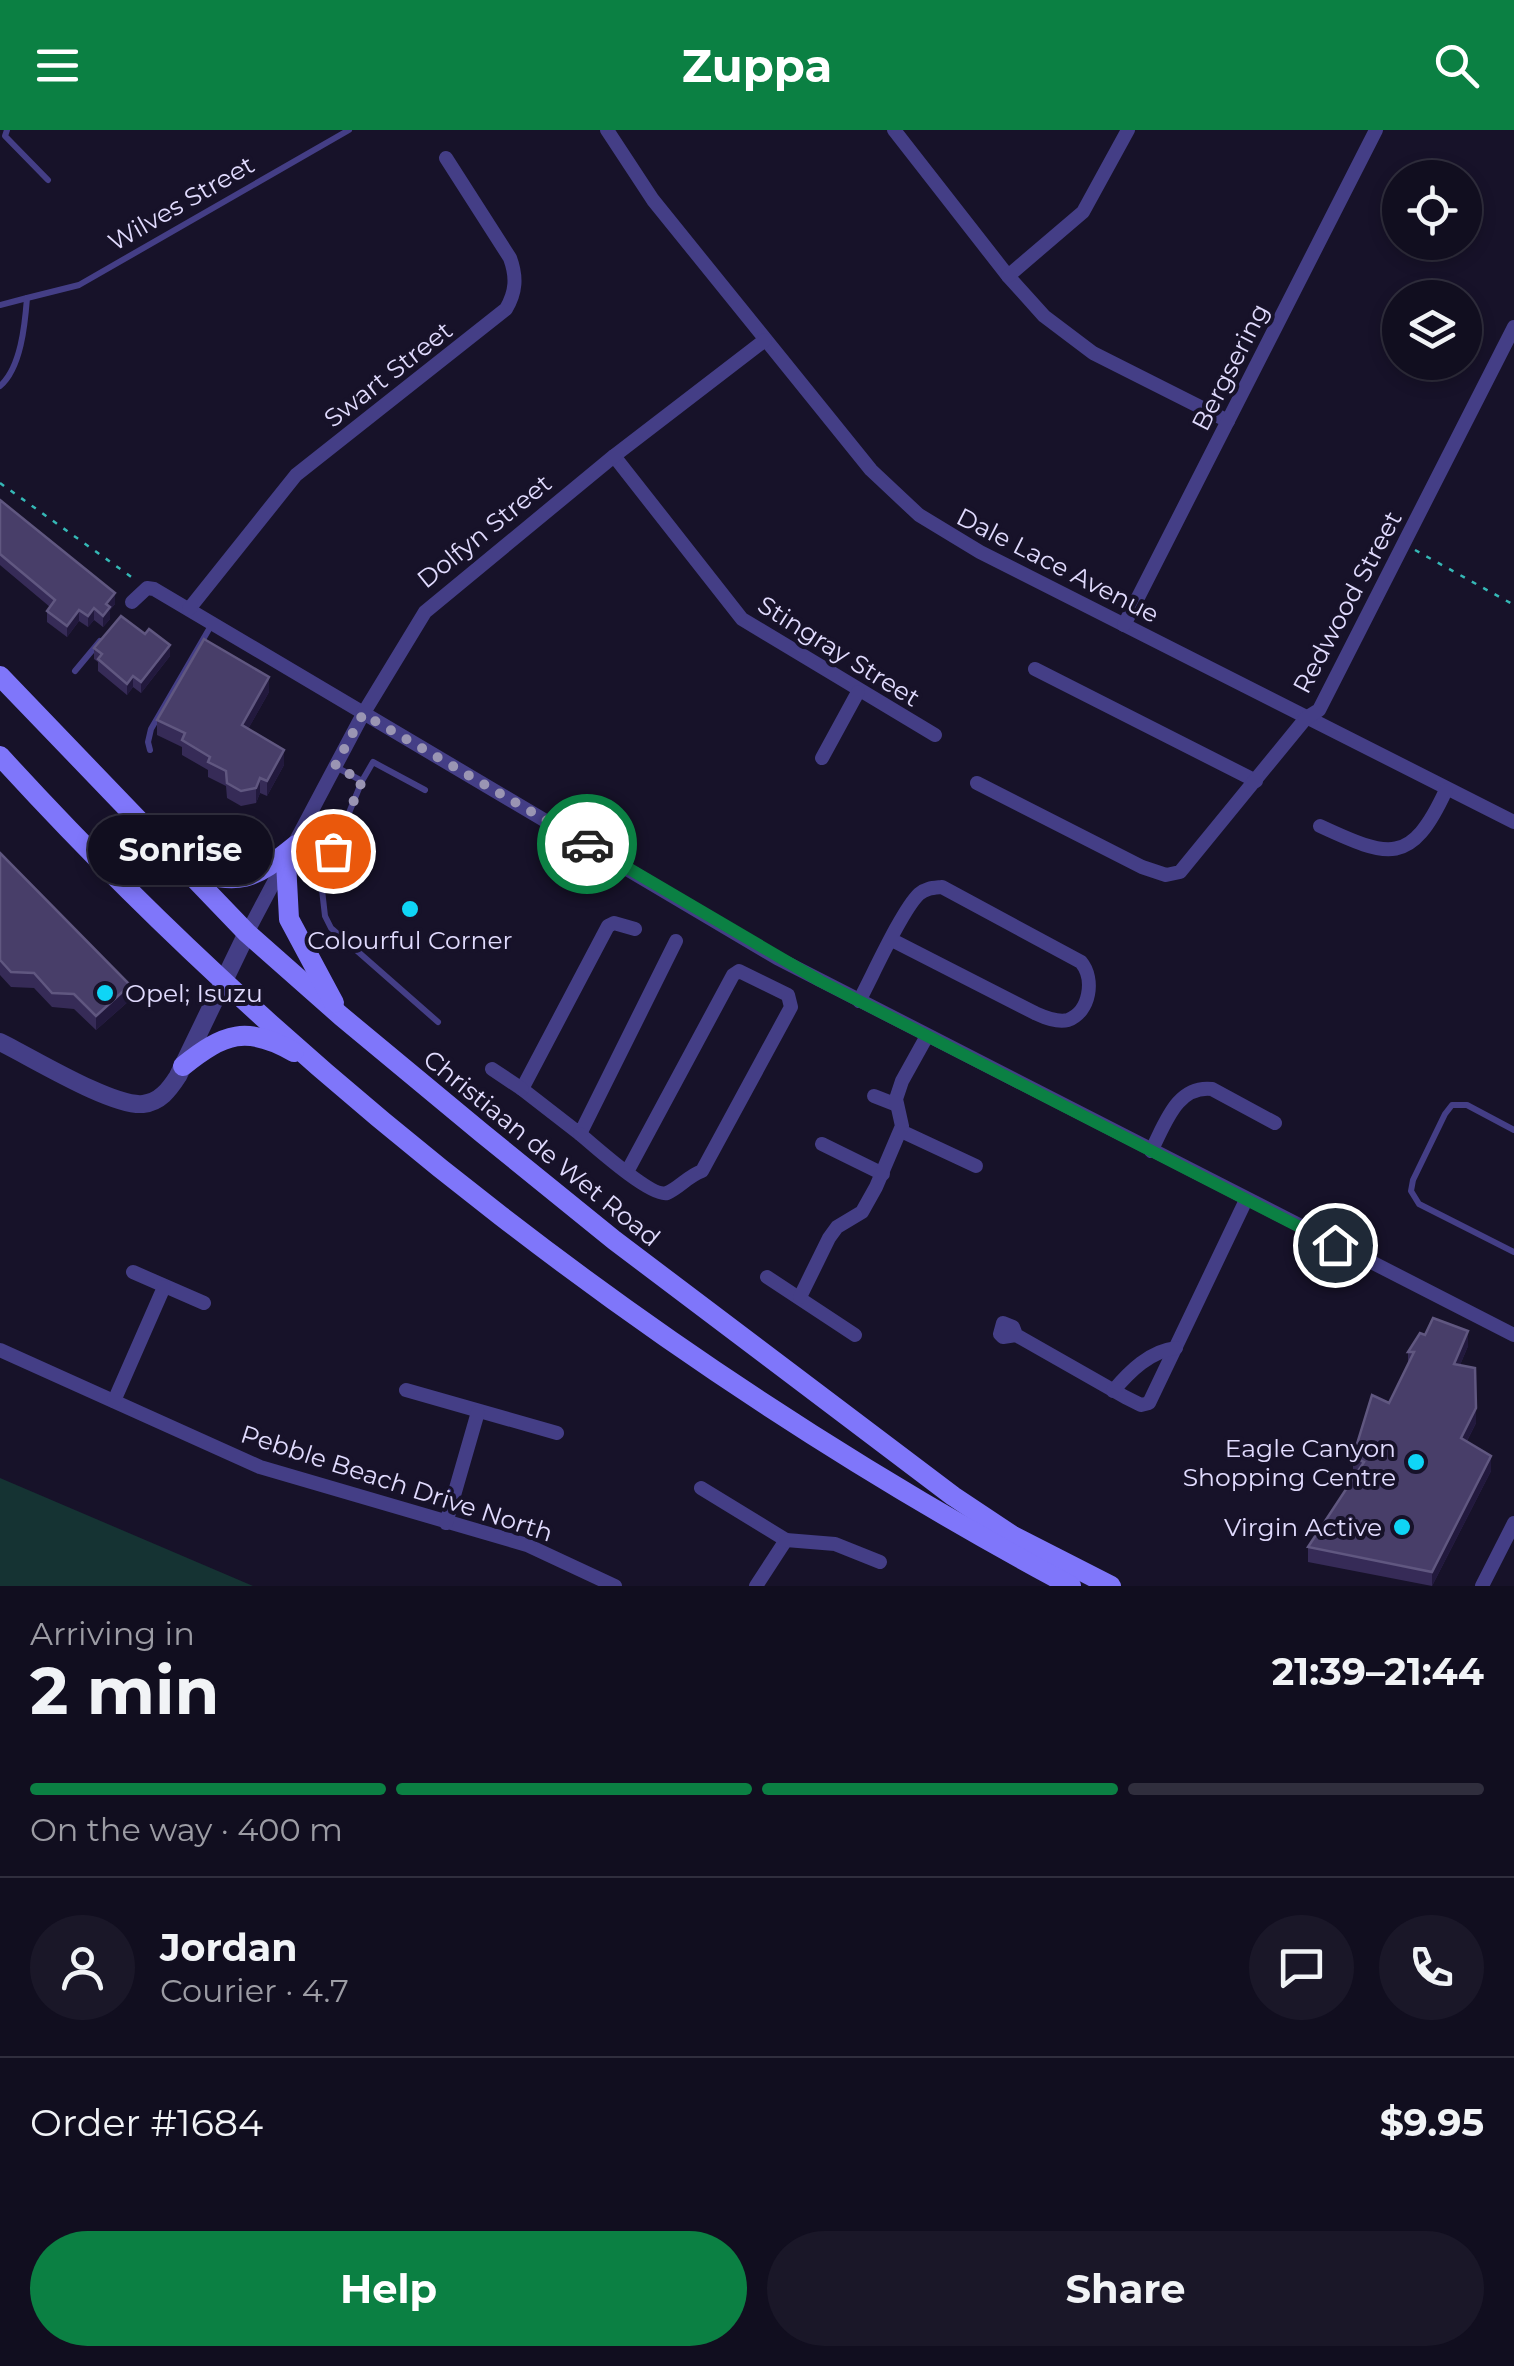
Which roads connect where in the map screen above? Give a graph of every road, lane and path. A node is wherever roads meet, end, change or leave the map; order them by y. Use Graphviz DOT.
graph roads {
  1 [pos="6,130"];
  2 [pos="349,130"];
  3 [pos="607,130"];
  4 [pos="894,130"];
  5 [pos="1128,130"];
  6 [pos="1376,130"];
  7 [pos="446,158"];
  8 [pos="48,180"];
  9 [pos="1008,276"];
  10 [pos="26,298"];
  11 [pos="0,305"];
  12 [pos="1514,326"];
  13 [pos="765,340"];
  14 [pos="0,386"];
  15 [pos="1228,421"];
  16 [pos="614,456"];
  17 [pos="0,483"];
  18 [pos="1404,544"];
  19 [pos="147,588"];
  20 [pos="132,602"];
  21 [pos="1514,605"];
  22 [pos="189,609"];
  23 [pos="121,616"];
  24 [pos="213,623"];
  25 [pos="1124,625"];
  26 [pos="110,630"];
  27 [pos="1035,670"];
  28 [pos="75,671"];
  29 [pos="0,676"];
  30 [pos="858,692"];
  31 [pos="363,714"];
  32 [pos="1306,718"];
  33 [pos="935,735"];
  34 [pos="150,750"];
  35 [pos="822,758"];
  36 [pos="0,760"];
  37 [pos="335,766"];
  38 [pos="362,781"];
  39 [pos="1256,781"];
  40 [pos="977,783"];
  41 [pos="425,790"];
  42 [pos="1446,790"];
  43 [pos="1514,822"];
  44 [pos="1320,826"];
  45 [pos="291,853"];
  46 [pos="180,866"];
  47 [pos="634,928"];
  48 [pos="247,933"];
  49 [pos="892,940"];
  50 [pos="676,941"];
  51 [pos="225,982"];
  52 [pos="858,1001"];
  53 [pos="341,1016"];
  54 [pos="438,1022"];
  55 [pos="927,1036"];
  56 [pos="0,1042"];
  57 [pos="183,1066"];
  58 [pos="492,1069"];
  59 [pos="326,1071"];
  60 [pos="522,1089"];
  61 [pos="874,1096"];
  62 [pos="898,1105"];
  63 [pos="1275,1123"];
  64 [pos="1514,1130"];
  65 [pos="901,1131"];
  66 [pos="580,1134"];
  67 [pos="822,1144"];
  68 [pos="1151,1151"];
  69 [pos="976,1166"];
  70 [pos="626,1172"];
  71 [pos="882,1174"];
  72 [pos="1246,1200"];
  73 [pos="1514,1252"];
  74 [pos="133,1272"];
  75 [pos="767,1277"];
  76 [pos="164,1287"];
  77 [pos="800,1298"];
  78 [pos="204,1303"];
  79 [pos="855,1335"];
  80 [pos="1016,1335"];
  81 [pos="1514,1335"];
  82 [pos="1176,1348"];
  83 [pos="0,1350"];
  84 [pos="406,1390"];
  85 [pos="1113,1390"];
  86 [pos="114,1402"];
  87 [pos="478,1412"];
  88 [pos="557,1433"];
  89 [pos="702,1488"];
  90 [pos="446,1523"];
  91 [pos="1514,1523"];
  92 [pos="786,1540"];
  93 [pos="880,1562"];
  94 [pos="615,1586"];
  95 [pos="756,1586"];
  96 [pos="1071,1586"];
  97 [pos="1111,1586"];
  98 [pos="1482,1586"];
  1 -- 8 [label="lane"];
  2 -- 10 [label="lane, Wilves Street"];
  3 -- 13 [label="street, Dale Lace Avenue"];
  4 -- 9 [label="street"];
  5 -- 9 [label="street"];
  6 -- 15 [label="street, Bergsering"];
  7 -- 22 [label="street, Swart Street"];
  9 -- 15 [label="street"];
  10 -- 11 [label="lane, Wilves Street"];
  10 -- 14 [label="lane"];
  12 -- 18 [label="street, Redwood Street"];
  13 -- 16 [label="street, Dolfyn Street"];
  13 -- 25 [label="street, Dale Lace Avenue"];
  15 -- 25 [label="street, Bergsering"];
  16 -- 30 [label="street, Stingray Street"];
  16 -- 31 [label="street, Dolfyn Street"];
  17 -- 19 [label="path"];
  18 -- 21 [label="path"];
  18 -- 32 [label="street, Redwood Street"];
  19 -- 20 [label="street"];
  19 -- 22 [label="street"];
  20 -- 23 [label="lane"];
  22 -- 24 [label="street"];
  24 -- 31 [label="street"];
  24 -- 34 [label="lane"];
  25 -- 32 [label="street, Dale Lace Avenue"];
  26 -- 28 [label="lane"];
  27 -- 39 [label="street"];
  29 -- 46 [label="main road, Christiaan de Wet Road"];
  30 -- 33 [label="street, Stingray Street"];
  30 -- 35 [label="street"];
  31 -- 37 [label="street, Dolfyn Street"];
  31 -- 52 [label="street"];
  32 -- 39 [label="street, Redwood Street"];
  32 -- 42 [label="street, Dale Lace Avenue"];
  36 -- 51 [label="main road"];
  37 -- 38 [label="lane"];
  37 -- 45 [label="street, Dolfyn Street"];
  38 -- 41 [label="lane"];
  38 -- 54 [label="lane"];
  39 -- 40 [label="street, Redwood Street"];
  42 -- 43 [label="street, Dale Lace Avenue"];
  42 -- 44 [label="street"];
  45 -- 46 [label="main road"];
  45 -- 48 [label="street, Dolfyn Street"];
  45 -- 53 [label="main road"];
  46 -- 48 [label="main road, Christiaan de Wet Road"];
  47 -- 60 [label="street"];
  48 -- 51 [label="street, Dolfyn Street"];
  48 -- 53 [label="main road, Christiaan de Wet Road"];
  49 -- 49 [label="street"];
  49 -- 52 [label="street"];
  50 -- 66 [label="street"];
  51 -- 57 [label="street, Dolfyn Street"];
  51 -- 59 [label="main road"];
  52 -- 55 [label="street"];
  53 -- 97 [label="main road, Christiaan de Wet Road"];
  55 -- 62 [label="street"];
  55 -- 68 [label="street"];
  56 -- 57 [label="street, Dolfyn Street"];
  57 -- 59 [label="main road"];
  58 -- 60 [label="street"];
  59 -- 96 [label="main road"];
  60 -- 66 [label="street"];
  61 -- 62 [label="street"];
  62 -- 65 [label="street"];
  63 -- 68 [label="street"];
  64 -- 73 [label="lane"];
  65 -- 69 [label="street"];
  65 -- 71 [label="street"];
  66 -- 70 [label="street"];
  67 -- 71 [label="street"];
  68 -- 72 [label="street"];
  70 -- 70 [label="street"];
  71 -- 77 [label="street"];
  72 -- 81 [label="street"];
  72 -- 82 [label="street"];
  74 -- 76 [label="street"];
  75 -- 77 [label="street"];
  76 -- 78 [label="street"];
  76 -- 86 [label="street"];
  77 -- 79 [label="street"];
  80 -- 85 [label="street"];
  82 -- 85 [label="street"];
  82 -- 85 [label="street"];
  83 -- 86 [label="street, Pebble Beach Drive North"];
  84 -- 87 [label="street"];
  86 -- 90 [label="street, Pebble Beach Drive North"];
  87 -- 88 [label="street"];
  87 -- 90 [label="street"];
  89 -- 92 [label="street"];
  90 -- 94 [label="street, Pebble Beach Drive North"];
  91 -- 98 [label="street"];
  92 -- 93 [label="street"];
  92 -- 95 [label="street"];
}
